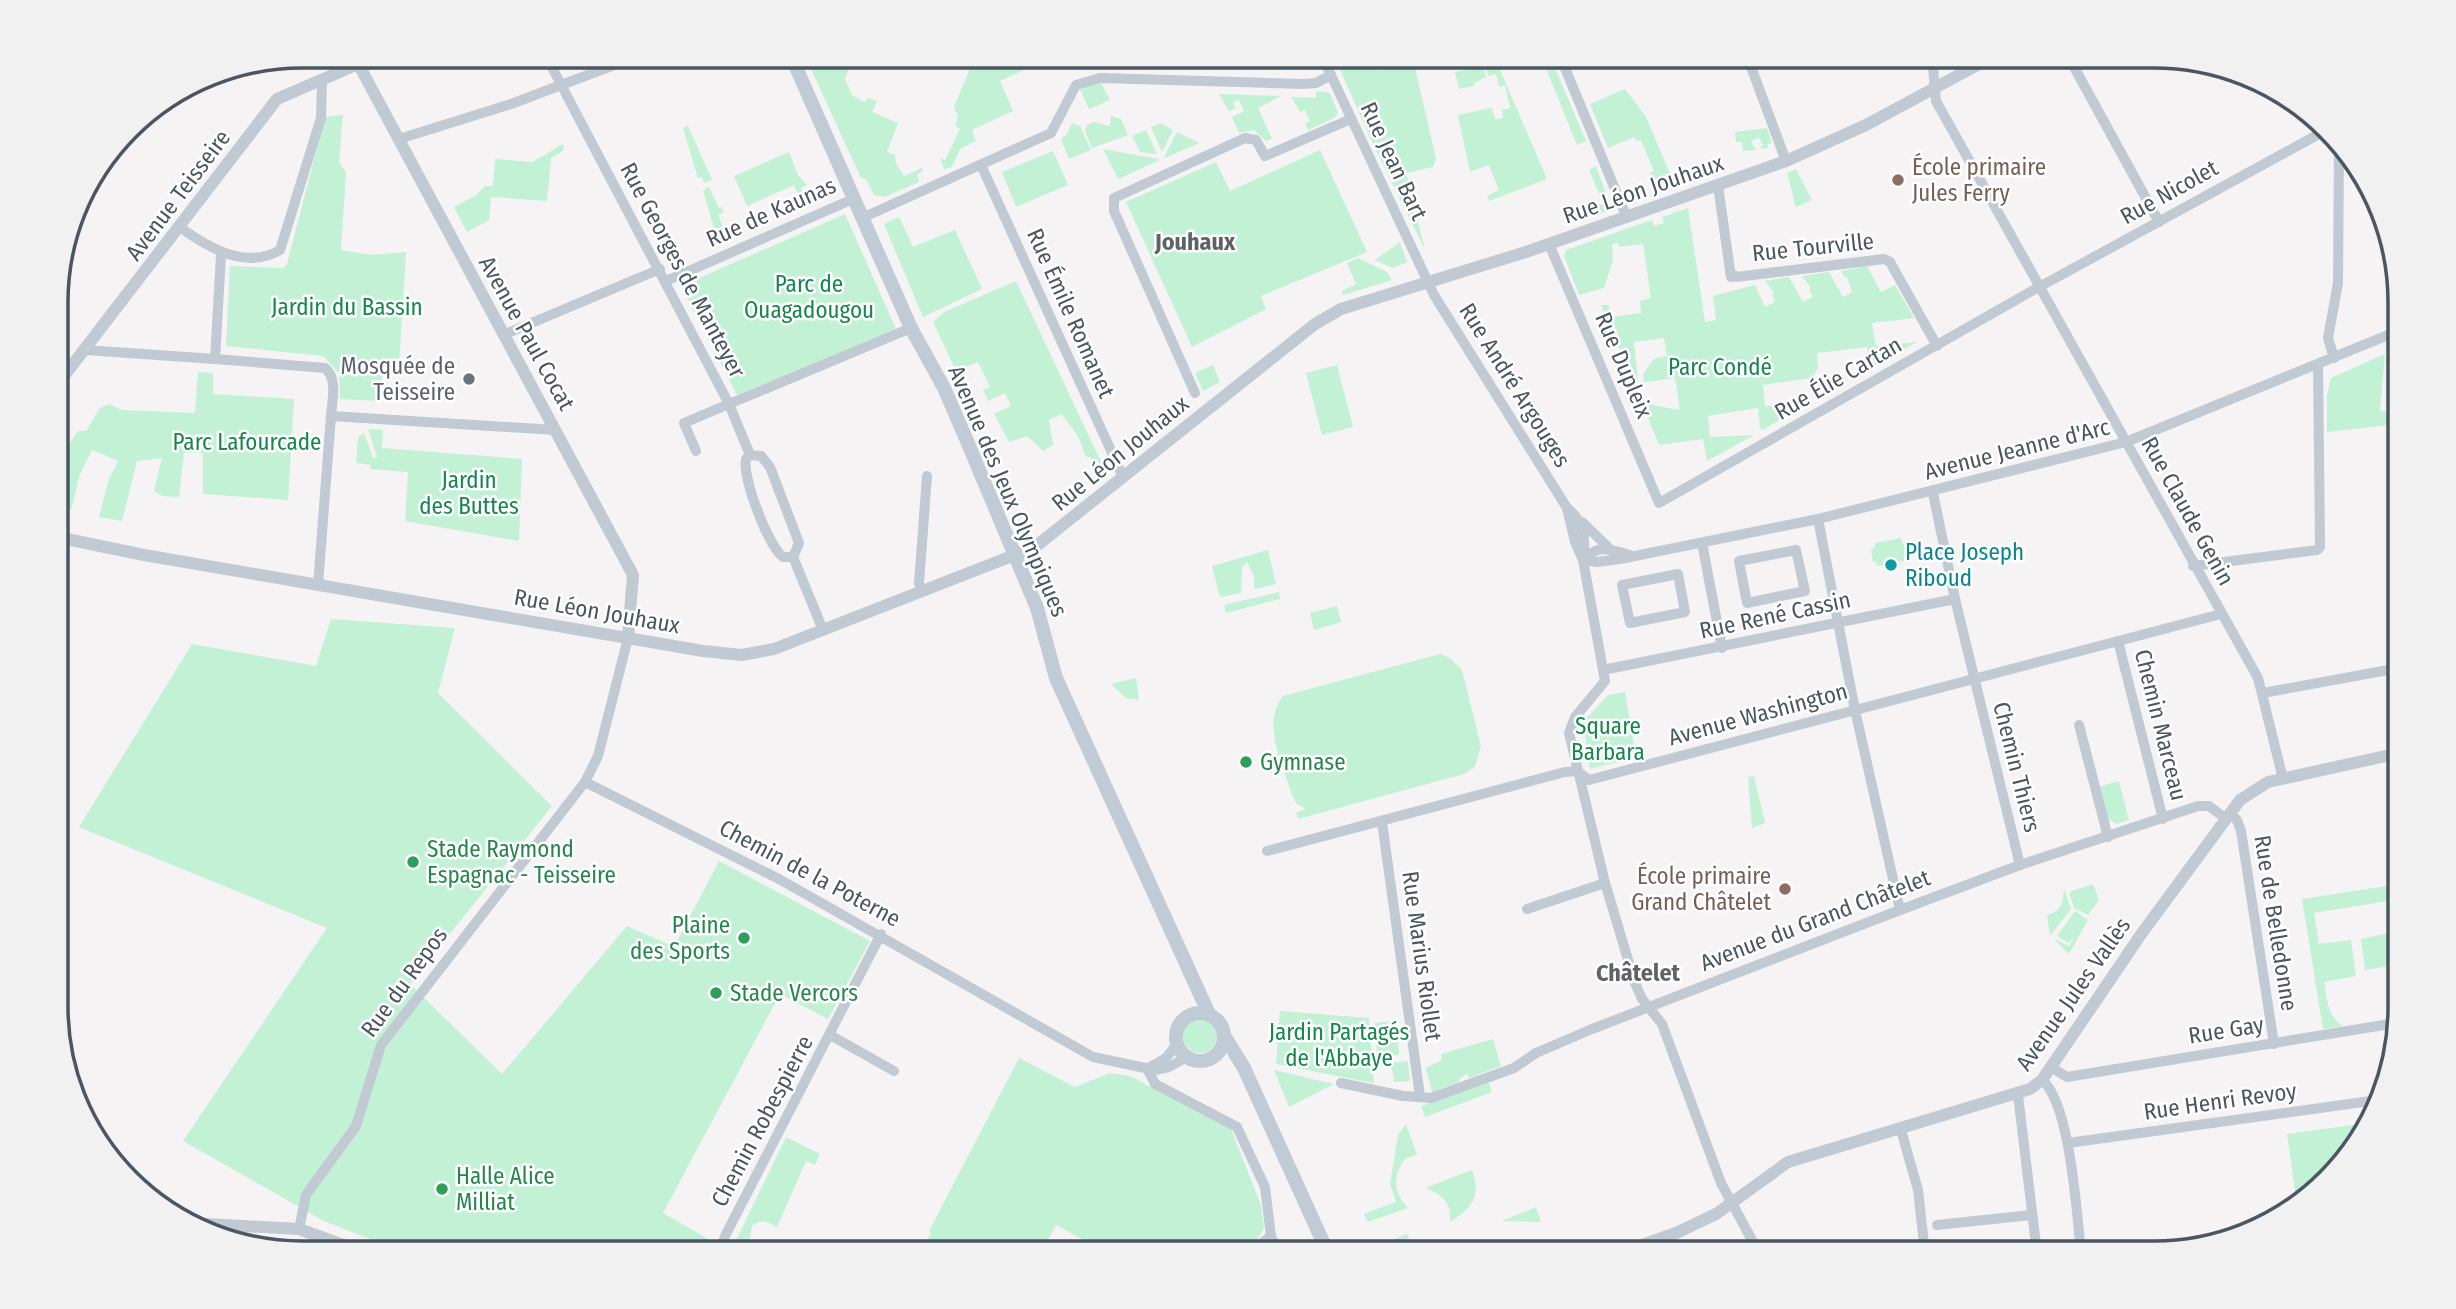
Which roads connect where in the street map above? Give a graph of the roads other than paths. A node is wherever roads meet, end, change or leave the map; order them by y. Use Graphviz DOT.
graph roads {
  1 [pos="1328,68"];
  2 [pos="1565,68"];
  3 [pos="1752,68"];
  4 [pos="1933,68"];
  5 [pos="1971,68"];
  6 [pos="2075,68"];
  7 [pos="341,69"];
  8 [pos="361,69"];
  9 [pos="553,69"];
  10 [pos="603,69"];
  11 [pos="797,69"];
  12 [pos="1331,75"];
  13 [pos="322,80"];
  14 [pos="561,84"];
  15 [pos="1934,87"];
  16 [pos="301,88"];
  17 [pos="321,99"];
  18 [pos="1351,119"];
  19 [pos="2317,135"];
  20 [pos="399,139"];
  21 [pos="2339,160"];
  22 [pos="1786,161"];
  23 [pos="981,165"];
  24 [pos="1718,186"];
  25 [pos="853,199"];
  26 [pos="862,218"];
  27 [pos="1628,218"];
  28 [pos="2159,222"];
  29 [pos="181,228"];
  30 [pos="1549,244"];
  31 [pos="222,255"];
  32 [pos="660,270"];
  33 [pos="666,281"];
  34 [pos="1428,284"];
  35 [pos="2038,289"];
  36 [pos="911,328"];
  37 [pos="503,335"];
  38 [pos="2388,335"];
  39 [pos="1937,346"];
  40 [pos="85,350"];
  41 [pos="2334,358"];
  42 [pos="215,359"];
  43 [pos="2318,364"];
  44 [pos="69,371"];
  45 [pos="1195,393"];
  46 [pos="729,404"];
  47 [pos="331,416"];
  48 [pos="556,430"];
  49 [pos="2126,442"];
  50 [pos="696,451"];
  51 [pos="750,455"];
  52 [pos="927,476"];
  53 [pos="1123,477"];
  54 [pos="1933,493"];
  55 [pos="1658,503"];
  56 [pos="1567,508"];
  57 [pos="1818,519"];
  58 [pos="1581,522"];
  59 [pos="69,539"];
  60 [pos="1702,543"];
  61 [pos="1608,547"];
  62 [pos="1796,550"];
  63 [pos="1632,555"];
  64 [pos="793,557"];
  65 [pos="1015,557"];
  66 [pos="1583,560"];
  67 [pos="2193,566"];
  68 [pos="1650,580"];
  69 [pos="318,585"];
  70 [pos="922,591"];
  71 [pos="1955,599"];
  72 [pos="2221,614"];
  73 [pos="1838,623"];
  74 [pos="823,630"];
  75 [pos="628,638"];
  76 [pos="2118,641"];
  77 [pos="1722,648"];
  78 [pos="1604,670"];
  79 [pos="2388,670"];
  80 [pos="1974,678"];
  81 [pos="2263,693"];
  82 [pos="1855,710"];
  83 [pos="2079,725"];
  84 [pos="2388,755"];
  85 [pos="1577,771"];
  86 [pos="2283,779"];
  87 [pos="585,782"];
  88 [pos="2227,816"];
  89 [pos="2163,819"];
  90 [pos="1382,822"];
  91 [pos="2108,837"];
  92 [pos="1267,851"];
  93 [pos="2020,865"];
  94 [pos="1605,883"];
  95 [pos="1527,909"];
  96 [pos="1900,910"];
  97 [pos="881,934"];
  98 [pos="1195,983"];
  99 [pos="1649,1006"];
  100 [pos="1209,1014"];
  101 [pos="1187,1016"];
  102 [pos="2387,1025"];
  103 [pos="830,1035"];
  104 [pos="1225,1037"];
  105 [pos="1177,1044"];
  106 [pos="2274,1044"];
  107 [pos="1216,1056"];
  108 [pos="1186,1057"];
  109 [pos="1240,1062"];
  110 [pos="2051,1066"];
  111 [pos="1147,1068"];
  112 [pos="894,1071"];
  113 [pos="2062,1076"];
  114 [pos="1341,1083"];
  115 [pos="2046,1084"];
  116 [pos="2018,1095"];
  117 [pos="1420,1096"];
  118 [pos="2367,1102"];
  119 [pos="1901,1130"];
  120 [pos="2068,1143"];
  121 [pos="1732,1203"];
  122 [pos="2032,1215"];
  123 [pos="218,1225"];
  124 [pos="1937,1226"];
  125 [pos="299,1229"];
  126 [pos="1271,1236"];
  127 [pos="1265,1240"];
  128 [pos="1273,1240"];
  129 [pos="1322,1240"];
  130 [pos="1656,1240"];
  131 [pos="1752,1240"];
  132 [pos="1924,1240"];
  133 [pos="2035,1240"];
  134 [pos="2080,1240"];
  135 [pos="332,1241"];
  136 [pos="724,1241"];
  1 -- 12 [label="street, Rue Jean Bart"];
  2 -- 27 [label="street"];
  3 -- 22 [label="street"];
  4 -- 15 [label="street, Rue Claude Genin"];
  5 -- 15 [label="street, Rue Léon Jouhaux"];
  6 -- 28 [label="street"];
  7 -- 13 [label="street, Avenue Teisseire"];
  8 -- 20 [label="street, Avenue Paul Cocat"];
  9 -- 14 [label="street, Rue Georges de Manteyer"];
  10 -- 14 [label="street"];
  11 -- 25 [label="main road, Avenue des Jeux Olympiques"];
  12 -- 18 [label="street, Rue Jean Bart"];
  12 -- 23 [label="street"];
  13 -- 16 [label="street, Avenue Teisseire"];
  13 -- 17 [label="street"];
  14 -- 20 [label="street"];
  14 -- 32 [label="street, Rue Georges de Manteyer"];
  15 -- 22 [label="street, Rue Léon Jouhaux"];
  15 -- 35 [label="street, Rue Claude Genin"];
  16 -- 17 [label="street"];
  16 -- 29 [label="street, Avenue Teisseire"];
  17 -- 31 [label="street"];
  18 -- 34 [label="street, Rue Jean Bart"];
  18 -- 45 [label="street"];
  19 -- 28 [label="street, Rue Nicolet"];
  20 -- 37 [label="street, Avenue Paul Cocat"];
  21 -- 41 [label="street"];
  22 -- 24 [label="street, Rue Léon Jouhaux"];
  23 -- 26 [label="street"];
  23 -- 53 [label="street, Rue Émile Romanet"];
  24 -- 27 [label="street, Rue Léon Jouhaux"];
  24 -- 39 [label="street, Rue Tourville"];
  25 -- 26 [label="main road, Avenue des Jeux Olympiques"];
  25 -- 33 [label="street, Rue de Kaunas"];
  26 -- 36 [label="main road, Avenue des Jeux Olympiques"];
  27 -- 30 [label="street, Rue Léon Jouhaux"];
  28 -- 35 [label="street, Rue Nicolet"];
  29 -- 31 [label="street"];
  29 -- 40 [label="street, Avenue Teisseire"];
  30 -- 34 [label="street, Rue Léon Jouhaux"];
  30 -- 55 [label="street, Rue Dupleix"];
  31 -- 42 [label="street"];
  32 -- 33 [label="street, Rue Georges de Manteyer"];
  32 -- 37 [label="street"];
  33 -- 46 [label="street, Rue Georges de Manteyer"];
  34 -- 53 [label="street, Rue Léon Jouhaux"];
  34 -- 56 [label="street, Rue André Argouges"];
  35 -- 39 [label="street, Rue Élie Cartan"];
  35 -- 49 [label="street, Rue Claude Genin"];
  36 -- 46 [label="street, Rue Georges de Manteyer"];
  36 -- 65 [label="main road, Avenue des Jeux Olympiques"];
  37 -- 48 [label="street, Avenue Paul Cocat"];
  38 -- 41 [label="street, Avenue Jeanne d'Arc"];
  39 -- 55 [label="street, Rue Élie Cartan"];
  40 -- 42 [label="street"];
  40 -- 44 [label="street, Avenue Teisseire"];
  41 -- 43 [label="street, Avenue Jeanne d'Arc"];
  42 -- 47 [label="street"];
  43 -- 49 [label="street, Avenue Jeanne d'Arc"];
  43 -- 67 [label="street"];
  46 -- 50 [label="street"];
  46 -- 51 [label="street"];
  47 -- 48 [label="street"];
  47 -- 69 [label="street"];
  48 -- 75 [label="street, Avenue Paul Cocat"];
  49 -- 54 [label="street, Avenue Jeanne d'Arc"];
  49 -- 67 [label="street, Rue Claude Genin"];
  51 -- 64 [label="street"];
  51 -- 64 [label="street"];
  52 -- 70 [label="street"];
  53 -- 65 [label="street, Rue Léon Jouhaux"];
  54 -- 57 [label="street, Avenue Jeanne d'Arc"];
  54 -- 71 [label="street, Chemin Thiers"];
  56 -- 58 [label="street, Rue André Argouges"];
  56 -- 66 [label="street, Rue André Argouges"];
  57 -- 60 [label="street, Avenue Jeanne d'Arc"];
  57 -- 73 [label="street"];
  58 -- 61 [label="street, Rue André Argouges"];
  58 -- 66 [label="street"];
  59 -- 69 [label="street, Rue Léon Jouhaux"];
  60 -- 63 [label="street, Avenue Jeanne d'Arc"];
  60 -- 77 [label="street"];
  61 -- 63 [label="street, Avenue Jeanne d'Arc"];
  61 -- 66 [label="street"];
  62 -- 62 [label="street"];
  63 -- 66 [label="street, Avenue Jeanne d'Arc"];
  64 -- 74 [label="street"];
  65 -- 70 [label="street, Rue Léon Jouhaux"];
  65 -- 98 [label="main road, Avenue des Jeux Olympiques"];
  66 -- 78 [label="street"];
  67 -- 72 [label="street, Rue Claude Genin"];
  68 -- 68 [label="street"];
  69 -- 75 [label="street, Rue Léon Jouhaux"];
  70 -- 74 [label="street, Rue Léon Jouhaux"];
  71 -- 73 [label="street, Rue René Cassin"];
  71 -- 80 [label="street, Chemin Thiers"];
  72 -- 76 [label="street, Avenue Washington"];
  72 -- 81 [label="street, Rue Claude Genin"];
  73 -- 77 [label="street, Rue René Cassin"];
  73 -- 82 [label="street"];
  74 -- 75 [label="street, Rue Léon Jouhaux"];
  75 -- 87 [label="street"];
  76 -- 80 [label="street, Avenue Washington"];
  76 -- 89 [label="street, Chemin Marceau"];
  77 -- 78 [label="street, Rue René Cassin"];
  78 -- 85 [label="street"];
  79 -- 81 [label="street"];
  80 -- 82 [label="street, Avenue Washington"];
  80 -- 93 [label="street, Chemin Thiers"];
  81 -- 86 [label="street, Rue Claude Genin"];
  82 -- 85 [label="street, Avenue Washington"];
  82 -- 96 [label="street"];
  83 -- 91 [label="street"];
  84 -- 86 [label="street, Avenue Jules Vallès"];
  85 -- 90 [label="street, Avenue Washington"];
  85 -- 94 [label="street"];
  86 -- 88 [label="street, Avenue Jules Vallès"];
  87 -- 97 [label="street, Chemin de la Poterne"];
  87 -- 125 [label="street, Rue du Repos"];
  88 -- 89 [label="street, Avenue du Grand Châtelet"];
  88 -- 106 [label="street, Rue de Belledonne"];
  88 -- 110 [label="street, Avenue Jules Vallès"];
  89 -- 91 [label="street, Avenue du Grand Châtelet"];
  90 -- 92 [label="street, Avenue Washington"];
  90 -- 117 [label="street, Rue Marius Riollet"];
  91 -- 93 [label="street, Avenue du Grand Châtelet"];
  93 -- 96 [label="street, Avenue du Grand Châtelet"];
  94 -- 95 [label="street"];
  94 -- 99 [label="street"];
  96 -- 99 [label="street, Avenue du Grand Châtelet"];
  97 -- 103 [label="street, Chemin Robespierre"];
  97 -- 111 [label="street, Chemin de la Poterne"];
  98 -- 100 [label="main road, Avenue des Jeux Olympiques"];
  98 -- 101 [label="main road"];
  99 -- 117 [label="street, Avenue du Grand Châtelet"];
  99 -- 121 [label="street"];
  100 -- 101 [label="main road"];
  100 -- 104 [label="main road"];
  101 -- 105 [label="main road"];
  102 -- 106 [label="street, Rue Gay"];
  103 -- 112 [label="street"];
  103 -- 136 [label="street, Chemin Robespierre"];
  104 -- 107 [label="main road"];
  104 -- 109 [label="main road"];
  105 -- 108 [label="main road"];
  105 -- 111 [label="street"];
  106 -- 113 [label="street, Rue Gay"];
  107 -- 108 [label="main road"];
  107 -- 109 [label="main road"];
  108 -- 111 [label="street, Chemin de la Poterne"];
  109 -- 129 [label="main road"];
  110 -- 113 [label="street"];
  110 -- 115 [label="street, Avenue Jules Vallès"];
  111 -- 126 [label="street"];
  113 -- 115 [label="street"];
  114 -- 117 [label="street, Avenue du Grand Châtelet"];
  115 -- 116 [label="street, Avenue Jules Vallès"];
  115 -- 120 [label="street"];
  116 -- 119 [label="street, Avenue Jules Vallès"];
  116 -- 122 [label="street"];
  118 -- 120 [label="street, Rue Henri Revoy"];
  119 -- 121 [label="street, Avenue Jules Vallès"];
  119 -- 132 [label="street"];
  120 -- 134 [label="street"];
  121 -- 130 [label="street, Avenue Jules Vallès"];
  121 -- 131 [label="street"];
  122 -- 124 [label="street"];
  122 -- 133 [label="street"];
  123 -- 125 [label="street"];
  125 -- 135 [label="street"];
  126 -- 127 [label="street"];
  126 -- 128 [label="street"];
}
